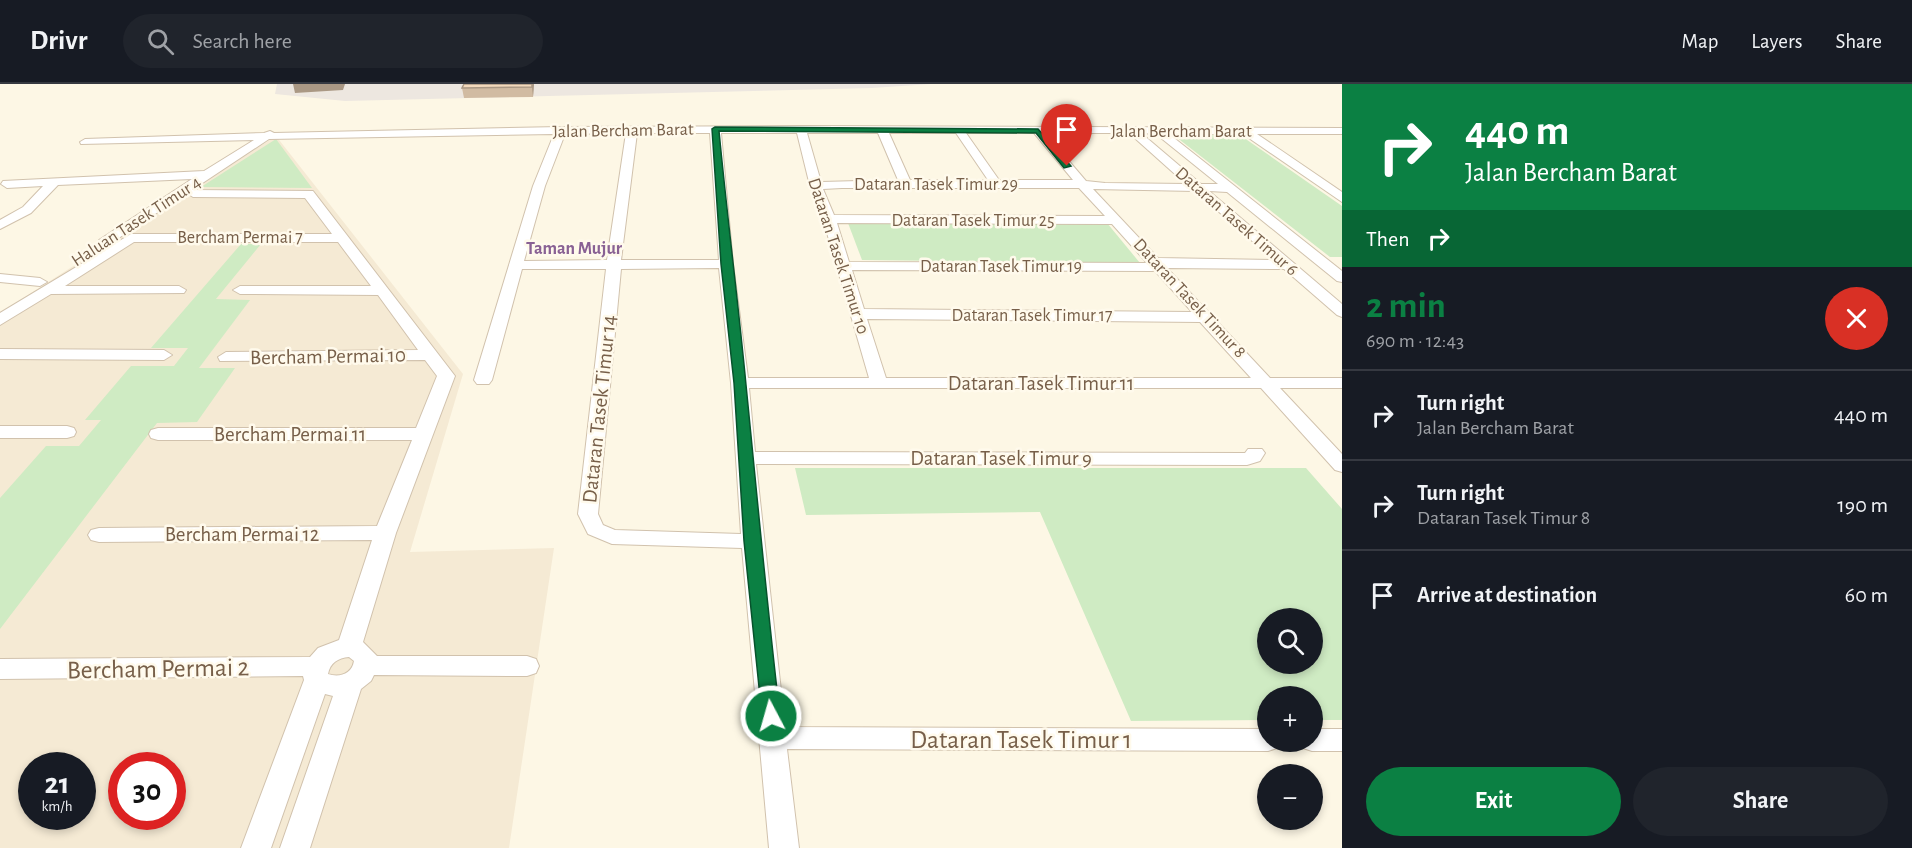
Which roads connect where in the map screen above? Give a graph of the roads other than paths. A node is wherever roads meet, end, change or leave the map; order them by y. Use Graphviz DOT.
graph roads {
  1 [pos="715,129"];
  2 [pos="801,129"];
  3 [pos="561,130"];
  4 [pos="632,130"];
  5 [pos="882,130"];
  6 [pos="959,130"];
  7 [pos="1244,130"];
  8 [pos="1038,131"];
  9 [pos="1132,131"];
  10 [pos="1159,131"];
  11 [pos="1329,131"];
  12 [pos="1342,131"];
  13 [pos="270,134"];
  14 [pos="1342,138"];
  15 [pos="85,142"];
  16 [pos="207,175"];
  17 [pos="54,182"];
  18 [pos="7,184"];
  19 [pos="906,184"];
  20 [pos="996,184"];
  21 [pos="1082,184"];
  22 [pos="1323,185"];
  23 [pos="1342,185"];
  24 [pos="816,186"];
  25 [pos="1200,188"];
  26 [pos="1230,188"];
  27 [pos="193,193"];
  28 [pos="1342,198"];
  29 [pos="829,219"];
  30 [pos="1117,220"];
  31 [pos="0,225"];
  32 [pos="343,238"];
  33 [pos="1323,262"];
  34 [pos="1342,262"];
  35 [pos="614,264"];
  36 [pos="726,264"];
  37 [pos="515,265"];
  38 [pos="1158,265"];
  39 [pos="1288,265"];
  40 [pos="842,266"];
  41 [pos="0,278"];
  42 [pos="1342,278"];
  43 [pos="44,286"];
  44 [pos="179,290"];
  45 [pos="240,290"];
  46 [pos="383,291"];
  47 [pos="0,307"];
  48 [pos="1342,312"];
  49 [pos="857,314"];
  50 [pos="1207,317"];
  51 [pos="0,320"];
  52 [pos="0,354"];
  53 [pos="164,354"];
  54 [pos="431,355"];
  55 [pos="226,357"];
  56 [pos="483,380"];
  57 [pos="740,383"];
  58 [pos="879,383"];
  59 [pos="1268,383"];
  60 [pos="1342,383"];
  61 [pos="0,432"];
  62 [pos="67,432"];
  63 [pos="423,434"];
  64 [pos="158,435"];
  65 [pos="1255,453"];
  66 [pos="745,458"];
  67 [pos="1342,466"];
  68 [pos="385,533"];
  69 [pos="99,535"];
  70 [pos="752,541"];
  71 [pos="349,648"];
  72 [pos="527,666"];
  73 [pos="0,669"];
  74 [pos="317,673"];
  75 [pos="358,674"];
  76 [pos="774,738"];
  77 [pos="1257,740"];
  78 [pos="1323,740"];
  79 [pos="1342,740"];
  80 [pos="256,848"];
  81 [pos="296,848"];
  82 [pos="784,848"];
  1 -- 2 [label="street, Jalan Bercham Barat"];
  1 -- 4 [label="street, Jalan Bercham Barat"];
  1 -- 36 [label="street"];
  2 -- 5 [label="street, Jalan Bercham Barat"];
  2 -- 24 [label="street, Dataran Tasek Timur 10"];
  3 -- 4 [label="street, Jalan Bercham Barat"];
  3 -- 13 [label="street, Jalan Bercham Barat"];
  3 -- 37 [label="street"];
  4 -- 35 [label="street, Dataran Tasek Timur 14"];
  5 -- 6 [label="street, Jalan Bercham Barat"];
  5 -- 19 [label="street"];
  6 -- 8 [label="street, Jalan Bercham Barat"];
  6 -- 20 [label="street"];
  7 -- 10 [label="street, Jalan Bercham Barat"];
  7 -- 11 [label="street, Jalan Bercham Barat"];
  7 -- 22 [label="street"];
  8 -- 9 [label="street, Jalan Bercham Barat"];
  8 -- 21 [label="street, Dataran Tasek Timur 8"];
  9 -- 10 [label="street, Jalan Bercham Barat"];
  9 -- 25 [label="street, Dataran Tasek Timur 6"];
  10 -- 26 [label="street, Dataran Tasek Timur 6"];
  11 -- 12 [label="street, Jalan Bercham Barat"];
  11 -- 14 [label="street"];
  13 -- 15 [label="street, Jalan Bercham Barat"];
  13 -- 16 [label="street, Haluan Tasek Timur 4"];
  16 -- 17 [label="street"];
  16 -- 43 [label="street, Haluan Tasek Timur 4"];
  17 -- 18 [label="street"];
  17 -- 31 [label="street"];
  19 -- 20 [label="street, Dataran Tasek Timur 29"];
  19 -- 24 [label="street, Dataran Tasek Timur 29"];
  20 -- 21 [label="street, Dataran Tasek Timur 29"];
  21 -- 25 [label="street, Dataran Tasek Timur 29"];
  21 -- 30 [label="street, Dataran Tasek Timur 8"];
  22 -- 23 [label="street"];
  22 -- 28 [label="street"];
  24 -- 29 [label="street, Dataran Tasek Timur 10"];
  25 -- 26 [label="street, Dataran Tasek Timur 29"];
  25 -- 39 [label="street, Dataran Tasek Timur 6"];
  26 -- 33 [label="street, Dataran Tasek Timur 6"];
  27 -- 32 [label="street"];
  29 -- 30 [label="street, Dataran Tasek Timur 25"];
  29 -- 40 [label="street, Dataran Tasek Timur 10"];
  30 -- 38 [label="street, Dataran Tasek Timur 8"];
  32 -- 43 [label="street, Bercham Permai 7"];
  32 -- 46 [label="street"];
  33 -- 34 [label="street"];
  33 -- 42 [label="street, Dataran Tasek Timur 6"];
  35 -- 36 [label="street"];
  35 -- 37 [label="street"];
  35 -- 70 [label="street, Dataran Tasek Timur 14"];
  36 -- 57 [label="street"];
  37 -- 56 [label="street"];
  38 -- 39 [label="street, Dataran Tasek Timur 19"];
  38 -- 40 [label="street, Dataran Tasek Timur 19"];
  38 -- 50 [label="street, Dataran Tasek Timur 8"];
  39 -- 48 [label="street, Dataran Tasek Timur 6"];
  40 -- 49 [label="street, Dataran Tasek Timur 10"];
  41 -- 43 [label="street"];
  43 -- 44 [label="street"];
  43 -- 47 [label="street, Haluan Tasek Timur 4"];
  43 -- 51 [label="street"];
  45 -- 46 [label="street"];
  46 -- 54 [label="street"];
  49 -- 50 [label="street, Dataran Tasek Timur 17"];
  49 -- 58 [label="street, Dataran Tasek Timur 10"];
  50 -- 59 [label="street, Dataran Tasek Timur 8"];
  52 -- 53 [label="street"];
  54 -- 55 [label="street, Bercham Permai 10"];
  54 -- 63 [label="street"];
  57 -- 58 [label="street, Dataran Tasek Timur 11"];
  57 -- 66 [label="street"];
  58 -- 59 [label="street, Dataran Tasek Timur 11"];
  59 -- 60 [label="street, Dataran Tasek Timur 11"];
  59 -- 67 [label="street, Dataran Tasek Timur 8"];
  61 -- 62 [label="street"];
  63 -- 64 [label="street, Bercham Permai 11"];
  63 -- 68 [label="street"];
  65 -- 66 [label="street, Dataran Tasek Timur 9"];
  66 -- 70 [label="street"];
  68 -- 69 [label="street, Bercham Permai 12"];
  68 -- 71 [label="street"];
  70 -- 76 [label="street"];
  71 -- 74 [label="street"];
  71 -- 75 [label="street"];
  72 -- 75 [label="street, Bercham Permai 2"];
  73 -- 74 [label="street, Bercham Permai 2"];
  74 -- 75 [label="street, Bercham Permai 2"];
  74 -- 80 [label="street"];
  75 -- 81 [label="street"];
  76 -- 77 [label="street, Dataran Tasek Timur 1"];
  76 -- 82 [label="street"];
  78 -- 79 [label="street"];
}
